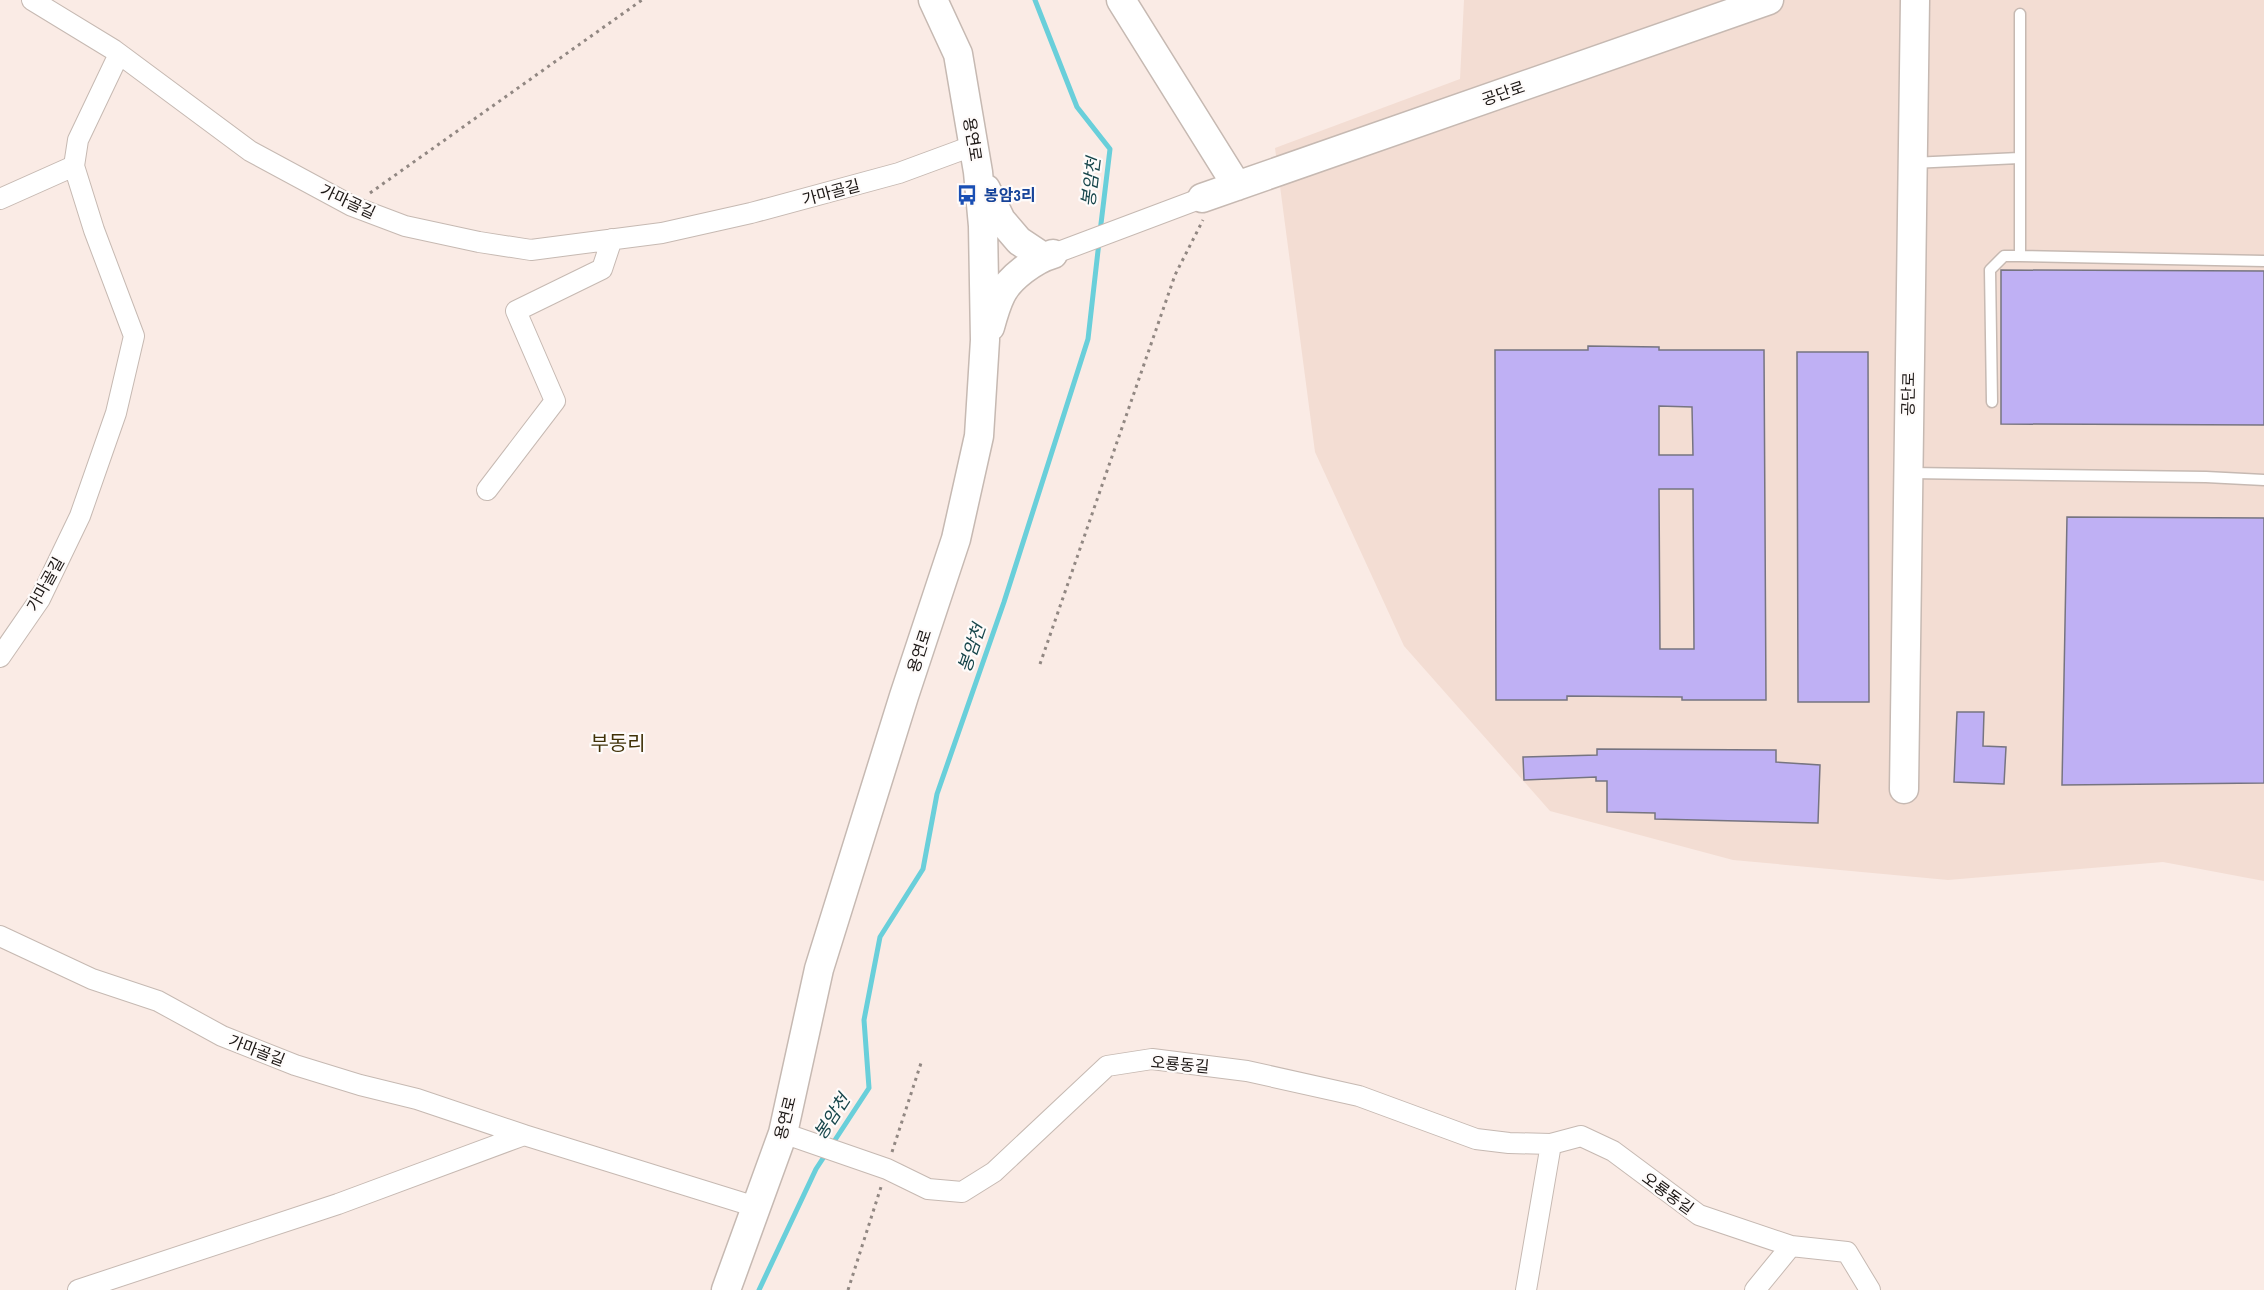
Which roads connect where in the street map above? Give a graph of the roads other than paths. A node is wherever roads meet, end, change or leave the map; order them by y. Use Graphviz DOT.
graph roads {
  1 [pos="32,0"];
  2 [pos="933,0"];
  3 [pos="1121,0"];
  4 [pos="1769,0"];
  5 [pos="1915,0"];
  6 [pos="2020,14"];
  7 [pos="119,54"];
  8 [pos="2019,158"];
  9 [pos="976,159"];
  10 [pos="1912,163"];
  11 [pos="74,165"];
  12 [pos="1220,192"];
  13 [pos="0,199"];
  14 [pos="612,239"];
  15 [pos="1048,255"];
  16 [pos="2020,256"];
  17 [pos="2264,261"];
  18 [pos="985,340"];
  19 [pos="1992,402"];
  20 [pos="1907,473"];
  21 [pos="2264,480"];
  22 [pos="487,489"];
  23 [pos="0,657"];
  24 [pos="1904,789"];
  25 [pos="0,936"];
  26 [pos="524,1135"];
  27 [pos="795,1137"];
  28 [pos="1551,1144"];
  29 [pos="748,1205"];
  30 [pos="1791,1245"];
  31 [pos="78,1290"];
  32 [pos="726,1290"];
  33 [pos="1526,1290"];
  34 [pos="1755,1290"];
  35 [pos="1870,1290"];
  1 -- 7 [label="street, 가마골길"];
  2 -- 9 [label="street, 용연로"];
  3 -- 12 [label="street"];
  4 -- 12 [label="street, 공단로"];
  5 -- 10 [label="street, 공단로"];
  6 -- 8 [label="lane"];
  7 -- 11 [label="street, 가마골길"];
  7 -- 14 [label="street, 가마골길"];
  8 -- 10 [label="lane"];
  8 -- 16 [label="lane"];
  9 -- 14 [label="street, 가마골길"];
  9 -- 15 [label="street"];
  9 -- 18 [label="street, 용연로"];
  10 -- 20 [label="street, 공단로"];
  11 -- 13 [label="street"];
  11 -- 23 [label="street, 가마골길"];
  12 -- 15 [label="street"];
  14 -- 22 [label="street"];
  15 -- 18 [label="street"];
  16 -- 17 [label="lane"];
  16 -- 19 [label="lane"];
  18 -- 27 [label="street, 용연로"];
  20 -- 21 [label="lane"];
  20 -- 24 [label="street, 공단로"];
  25 -- 26 [label="street, 가마골길"];
  26 -- 29 [label="street, 가마골길"];
  26 -- 31 [label="street"];
  27 -- 28 [label="street, 오룡동길"];
  27 -- 29 [label="street, 용연로"];
  28 -- 30 [label="street, 오룡동길"];
  28 -- 33 [label="street"];
  29 -- 32 [label="street, 용연로"];
  30 -- 34 [label="street"];
  30 -- 35 [label="street, 오룡동길"];
}
